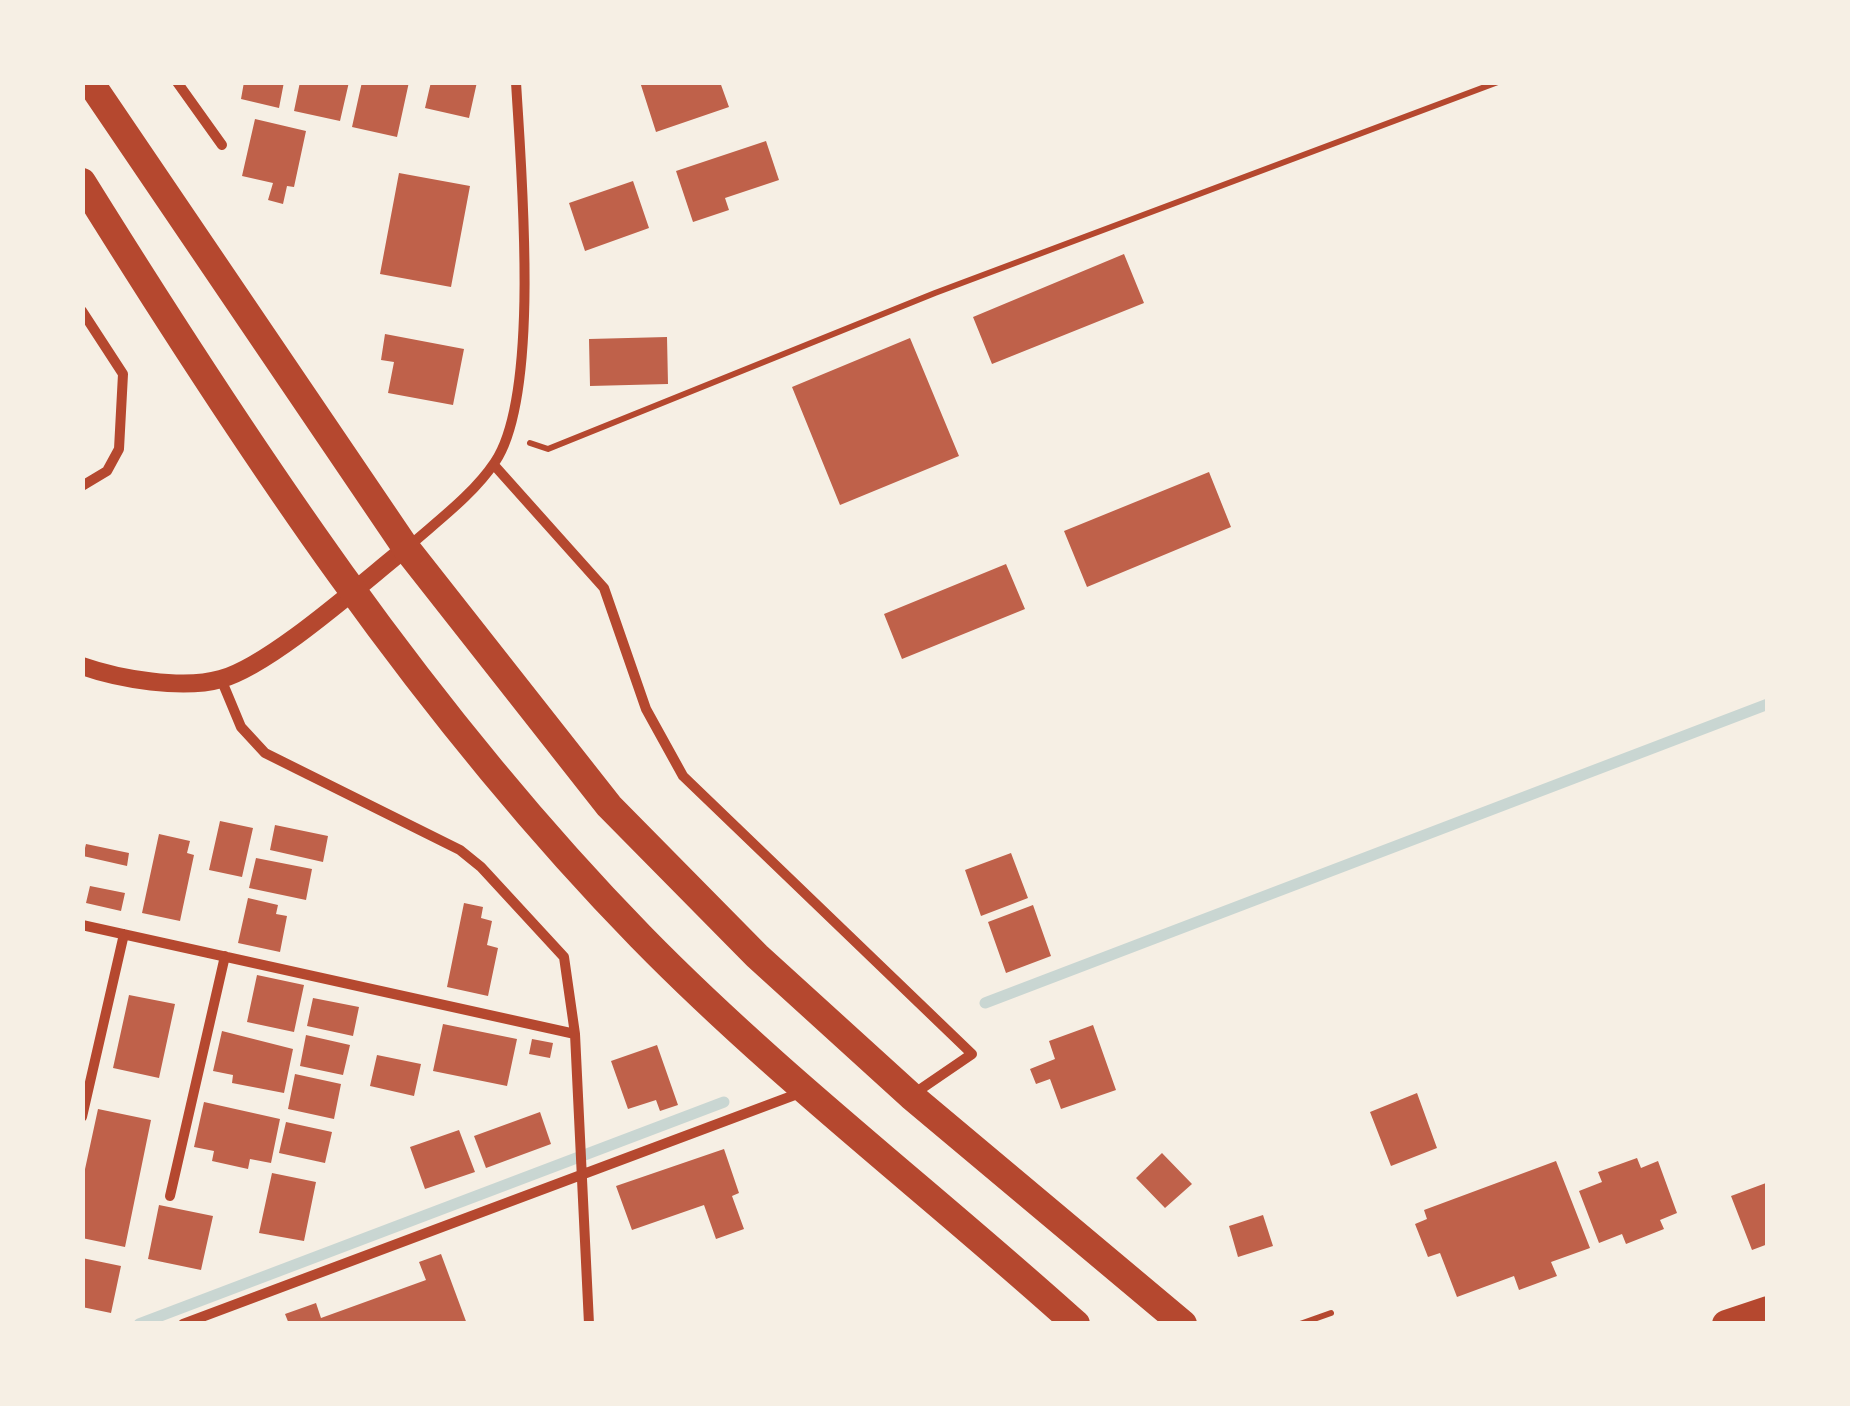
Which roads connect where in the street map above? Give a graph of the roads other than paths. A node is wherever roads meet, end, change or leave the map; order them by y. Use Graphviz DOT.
graph roads {
  1 [pos="90,82"];
  2 [pos="176,82"];
  3 [pos="516,82"];
  4 [pos="222,145"];
  5 [pos="82,182"];
  6 [pos="82,312"];
  7 [pos="494,464"];
  8 [pos="82,486"];
  9 [pos="406,548"];
  10 [pos="352,591"];
  11 [pos="82,666"];
  12 [pos="221,679"];
  13 [pos="82,925"];
  14 [pos="124,934"];
  15 [pos="224,956"];
  16 [pos="575,1034"];
  17 [pos="803,1092"];
  18 [pos="911,1096"];
  19 [pos="82,1117"];
  20 [pos="580,1176"];
  21 [pos="170,1196"];
  22 [pos="1768,1310"];
  23 [pos="183,1324"];
  24 [pos="588,1324"];
  25 [pos="1076,1324"];
  26 [pos="1183,1324"];
  27 [pos="1726,1324"];
  1 -- 9 [label="highway"];
  2 -- 4 [label="street"];
  3 -- 7 [label="street"];
  5 -- 10 [label="highway"];
  6 -- 8 [label="street"];
  7 -- 9 [label="street"];
  7 -- 18 [label="street"];
  9 -- 10 [label="street"];
  9 -- 18 [label="highway"];
  10 -- 12 [label="street"];
  10 -- 17 [label="highway"];
  11 -- 12 [label="street"];
  12 -- 16 [label="street"];
  13 -- 14 [label="street"];
  14 -- 15 [label="street"];
  14 -- 19 [label="street"];
  15 -- 16 [label="street"];
  15 -- 21 [label="street"];
  16 -- 20 [label="street"];
  17 -- 20 [label="street"];
  17 -- 25 [label="highway"];
  18 -- 26 [label="highway"];
  20 -- 23 [label="street"];
  20 -- 24 [label="street"];
  22 -- 27 [label="highway"];
}
